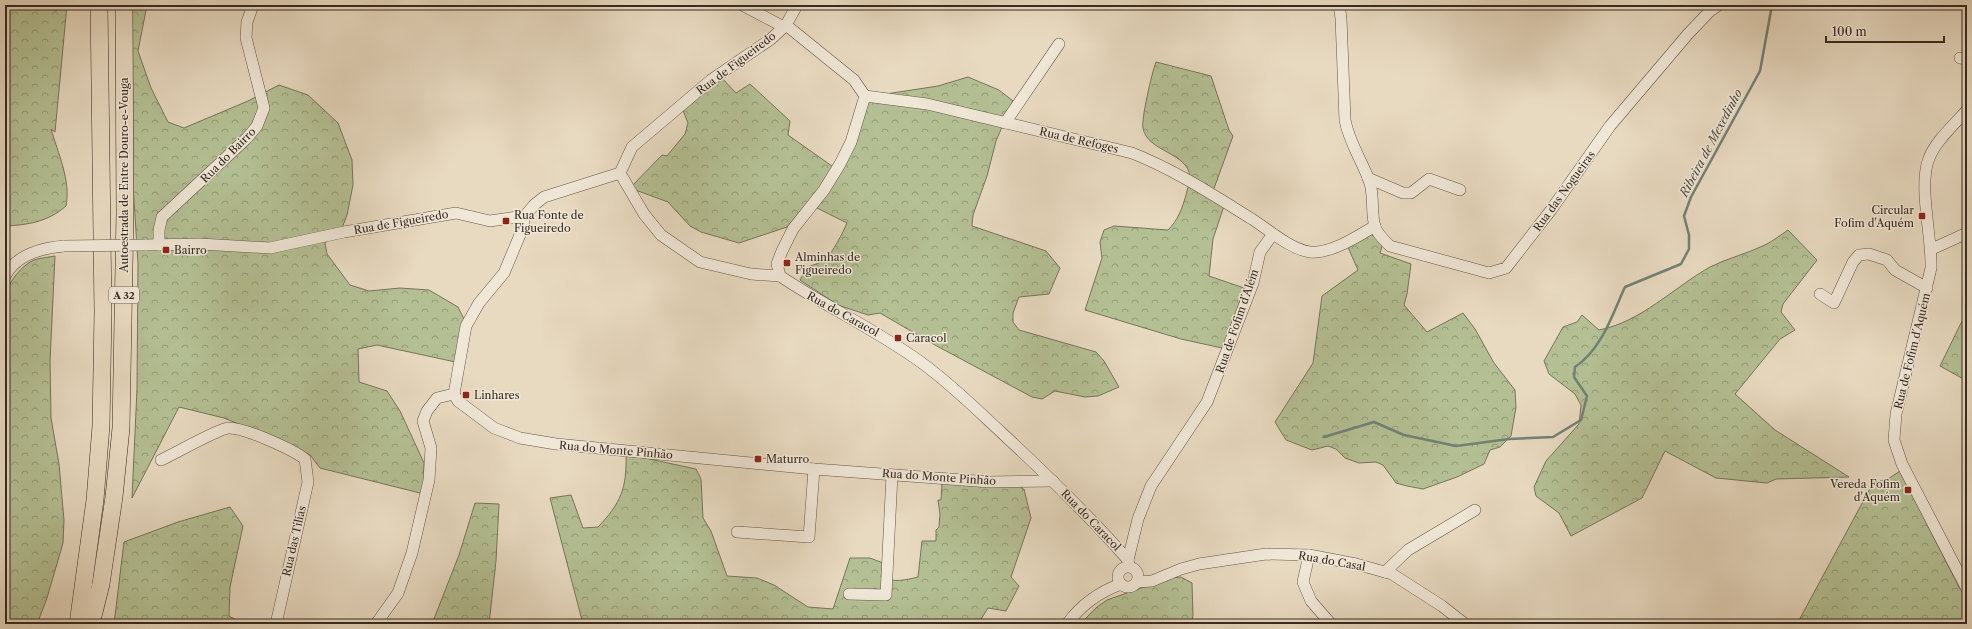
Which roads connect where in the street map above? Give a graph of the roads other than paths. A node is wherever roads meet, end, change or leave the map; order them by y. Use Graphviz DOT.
graph roads {
  1 [pos="99,5"];
  2 [pos="124,5"];
  3 [pos="253,5"];
  4 [pos="742,5"];
  5 [pos="797,5"];
  6 [pos="1339,5"];
  7 [pos="1719,5"];
  8 [pos="785,26"];
  9 [pos="1059,44"];
  10 [pos="865,96"];
  11 [pos="1967,110"];
  12 [pos="1005,123"];
  13 [pos="620,173"];
  14 [pos="1368,178"];
  15 [pos="1460,190"];
  16 [pos="525,216"];
  17 [pos="1375,226"];
  18 [pos="1273,234"];
  19 [pos="1967,234"];
  20 [pos="159,244"];
  21 [pos="1932,249"];
  22 [pos="5,276"];
  23 [pos="780,276"];
  24 [pos="1927,288"];
  25 [pos="1820,294"];
  26 [pos="454,394"];
  27 [pos="161,460"];
  28 [pos="814,469"];
  29 [pos="892,475"];
  30 [pos="1053,480"];
  31 [pos="1475,510"];
  32 [pos="737,532"];
  33 [pos="1309,554"];
  34 [pos="1129,563"];
  35 [pos="1385,572"];
  36 [pos="86,574"];
  37 [pos="1137,582"];
  38 [pos="101,584"];
  39 [pos="1121,584"];
  40 [pos="1967,589"];
  41 [pos="849,594"];
  42 [pos="69,624"];
  43 [pos="78,624"];
  44 [pos="91,624"];
  45 [pos="98,624"];
  46 [pos="276,624"];
  47 [pos="376,624"];
  48 [pos="1067,624"];
  49 [pos="1331,624"];
  50 [pos="1465,624"];
  1 -- 36 [label="highway, Autoestrada de Entre Douro-e-Vouga / A 32"];
  2 -- 38 [label="highway, Autoestrada de Entre Douro-e-Vouga / A 32"];
  3 -- 20 [label="street, Rua do Bairro"];
  4 -- 8 [label="street"];
  5 -- 8 [label="street, Rua de Figueiredo"];
  6 -- 14 [label="street"];
  7 -- 17 [label="street, Rua das Nogueiras"];
  8 -- 10 [label="street"];
  8 -- 13 [label="street, Rua de Figueiredo"];
  9 -- 12 [label="street"];
  10 -- 12 [label="street, Rua de Refoges"];
  10 -- 23 [label="street"];
  11 -- 21 [label="street, Rua de Fofim d´Aquém"];
  12 -- 18 [label="street, Rua de Refoges"];
  13 -- 16 [label="street"];
  13 -- 23 [label="street"];
  14 -- 15 [label="street"];
  14 -- 17 [label="street"];
  16 -- 20 [label="street, Rua de Figueiredo"];
  16 -- 26 [label="street"];
  17 -- 18 [label="street"];
  18 -- 34 [label="street, Rua de Fofim d´Além"];
  19 -- 21 [label="street"];
  20 -- 22 [label="street, Rua de Figueiredo, bridge"];
  21 -- 24 [label="street, Rua de Fofim d´Aquém"];
  23 -- 30 [label="street, Rua do Caracol"];
  24 -- 25 [label="street"];
  24 -- 40 [label="street, Rua de Fofim d´Aquém"];
  26 -- 28 [label="street, Rua do Monte Pinhão"];
  26 -- 47 [label="street"];
  27 -- 46 [label="street, Rua das Tílias"];
  28 -- 29 [label="street, Rua do Monte Pinhão"];
  28 -- 32 [label="street"];
  29 -- 30 [label="street, Rua do Monte Pinhão"];
  29 -- 41 [label="street"];
  30 -- 34 [label="street, Rua do Caracol"];
  31 -- 35 [label="street"];
  33 -- 35 [label="street, Rua do Casal"];
  33 -- 37 [label="street, Rua do Casal"];
  33 -- 49 [label="street"];
  34 -- 37 [label="street"];
  34 -- 39 [label="street"];
  35 -- 50 [label="street, Rua do Casal"];
  36 -- 42 [label="highway, A 32"];
  36 -- 43 [label="highway, A 32"];
  37 -- 39 [label="street"];
  38 -- 44 [label="highway, A 32"];
  38 -- 45 [label="highway, A 32"];
  39 -- 48 [label="street"];
}
